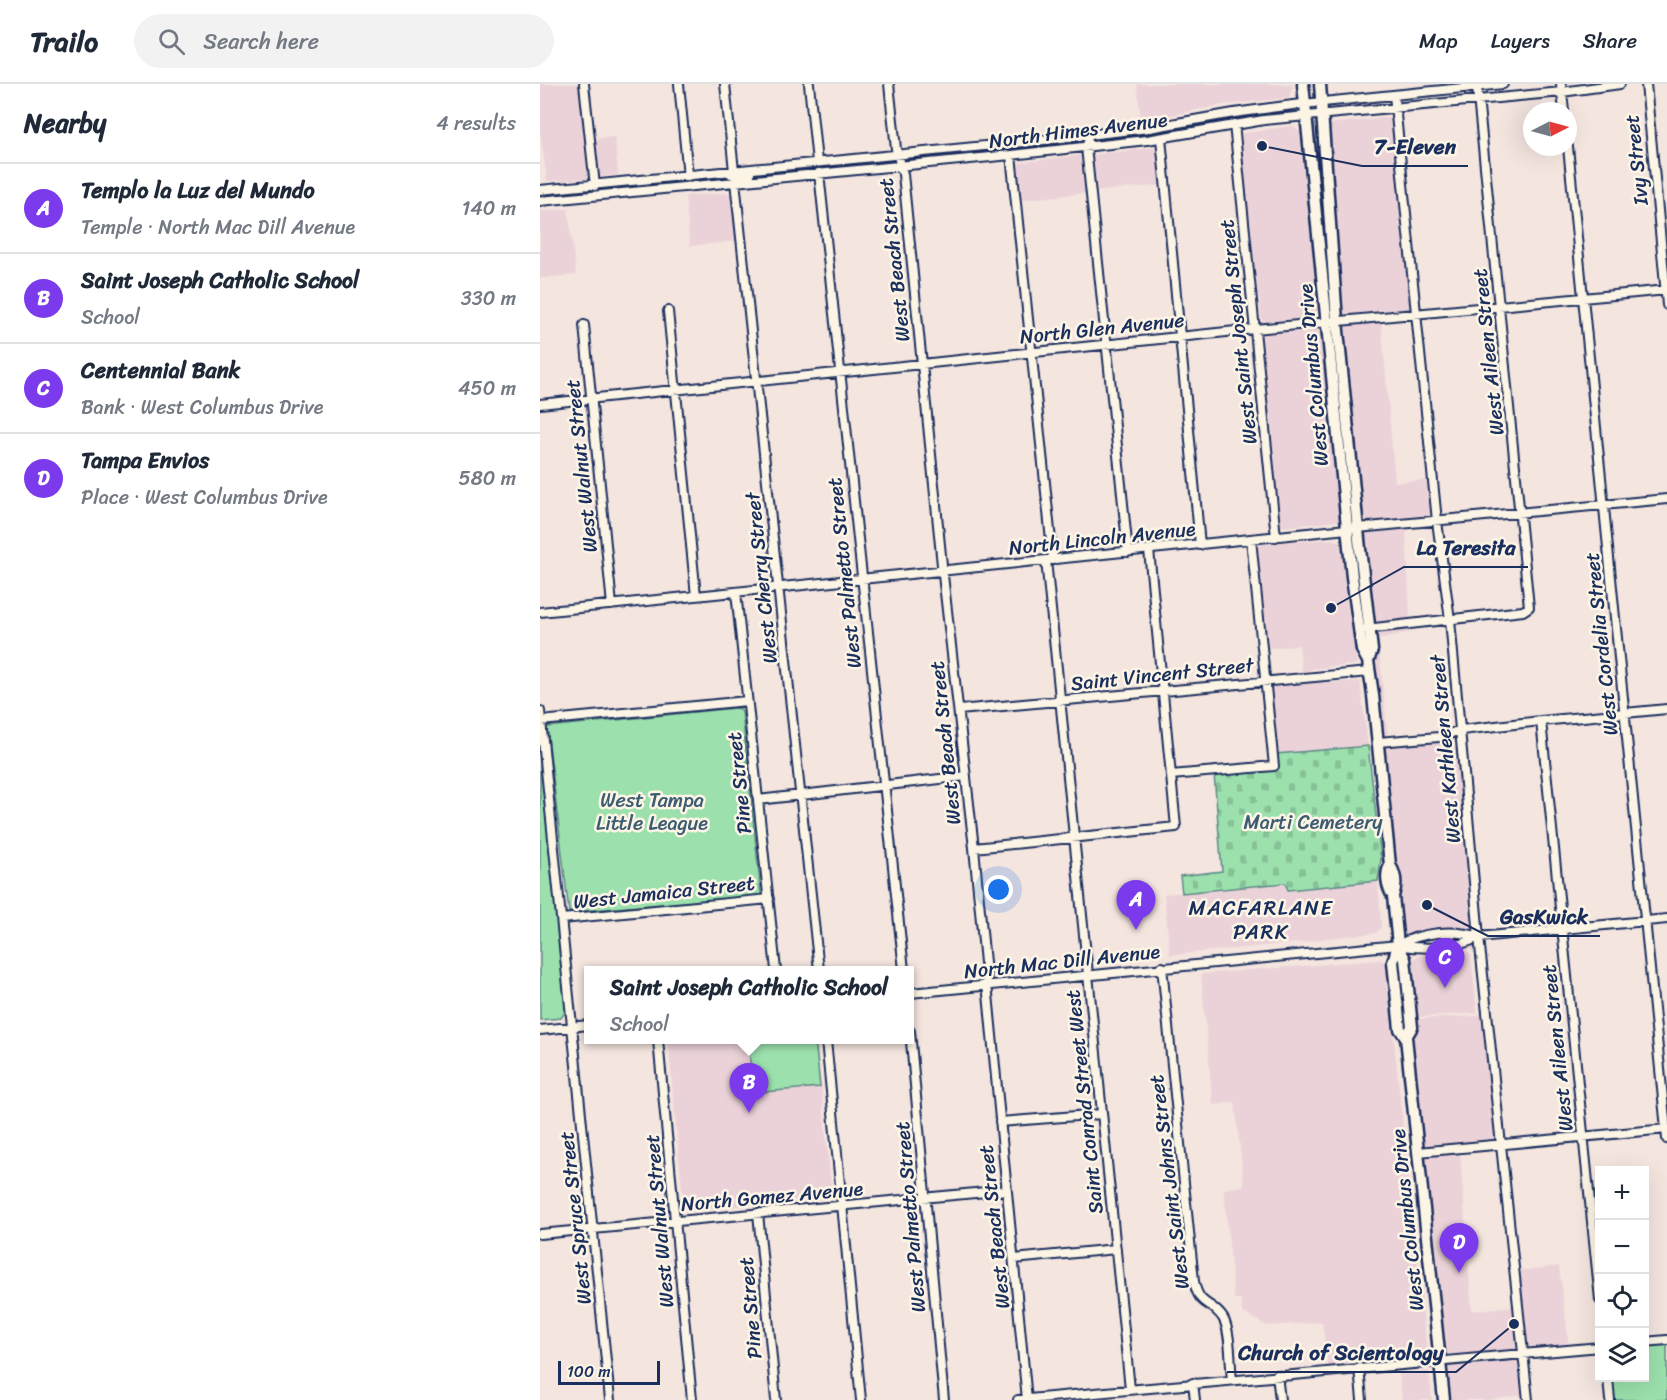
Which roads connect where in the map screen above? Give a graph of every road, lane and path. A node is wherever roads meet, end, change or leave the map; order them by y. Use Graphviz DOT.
graph roads {
  1 [pos="584,84"];
  2 [pos="679,84"];
  3 [pos="725,84"];
  4 [pos="809,84"];
  5 [pos="889,84"];
  6 [pos="1303,84"];
  7 [pos="1320,84"];
  8 [pos="1503,84"];
  9 [pos="1620,84"];
  10 [pos="1646,84"];
  11 [pos="1478,87"];
  12 [pos="1562,88"];
  13 [pos="1394,95"];
  14 [pos="1479,99"];
  15 [pos="1306,104"];
  16 [pos="1396,107"];
  17 [pos="1322,108"];
  18 [pos="1307,116"];
  19 [pos="1234,124"];
  20 [pos="1149,128"];
  21 [pos="1083,136"];
  22 [pos="1161,138"];
  23 [pos="1086,147"];
  24 [pos="1034,153"];
  25 [pos="1011,155"];
  26 [pos="897,156"];
  27 [pos="1569,156"];
  28 [pos="814,162"];
  29 [pos="901,166"];
  30 [pos="734,171"];
  31 [pos="819,173"];
  32 [pos="688,176"];
  33 [pos="735,182"];
  34 [pos="595,186"];
  35 [pos="697,186"];
  36 [pos="540,190"];
  37 [pos="540,201"];
  38 [pos="1666,290"];
  39 [pos="1583,298"];
  40 [pos="1500,305"];
  41 [pos="1667,305"];
  42 [pos="668,311"];
  43 [pos="1417,313"];
  44 [pos="1331,321"];
  45 [pos="584,325"];
  46 [pos="1255,329"];
  47 [pos="1180,337"];
  48 [pos="1106,345"];
  49 [pos="1031,352"];
  50 [pos="921,364"];
  51 [pos="839,374"];
  52 [pos="755,383"];
  53 [pos="675,390"];
  54 [pos="591,399"];
  55 [pos="540,404"];
  56 [pos="1667,499"];
  57 [pos="1604,505"];
  58 [pos="1521,513"];
  59 [pos="1437,521"];
  60 [pos="1352,529"];
  61 [pos="1276,537"];
  62 [pos="1251,539"];
  63 [pos="1200,545"];
  64 [pos="1149,550"];
  65 [pos="1128,552"];
  66 [pos="1049,560"];
  67 [pos="943,571"];
  68 [pos="862,579"];
  69 [pos="779,587"];
  70 [pos="736,592"];
  71 [pos="696,596"];
  72 [pos="612,604"];
  73 [pos="540,612"];
  74 [pos="1450,620"];
  75 [pos="1364,629"];
  76 [pos="1369,666"];
  77 [pos="1266,681"];
  78 [pos="1163,691"];
  79 [pos="747,701"];
  80 [pos="1060,701"];
  81 [pos="1667,710"];
  82 [pos="540,711"];
  83 [pos="959,711"];
  84 [pos="1624,713"];
  85 [pos="541,721"];
  86 [pos="1541,721"];
  87 [pos="1461,730"];
  88 [pos="1378,742"];
  89 [pos="1171,775"];
  90 [pos="966,776"];
  91 [pos="884,786"];
  92 [pos="802,795"];
  93 [pos="758,800"];
  94 [pos="1075,838"];
  95 [pos="974,848"];
  96 [pos="769,899"];
  97 [pos="562,919"];
  98 [pos="1667,919"];
  99 [pos="1645,921"];
  100 [pos="1562,929"];
  101 [pos="1479,937"];
  102 [pos="1398,945"];
  103 [pos="776,966"];
  104 [pos="819,966"];
  105 [pos="904,966"];
  106 [pos="1162,967"];
  107 [pos="1088,975"];
  108 [pos="987,985"];
  109 [pos="914,992"];
  110 [pos="584,1026"];
  111 [pos="573,1027"];
  112 [pos="540,1030"];
  113 [pos="658,1044"];
  114 [pos="826,1044"];
  115 [pos="910,1044"];
  116 [pos="1102,1114"];
  117 [pos="1000,1122"];
  118 [pos="1666,1129"];
  119 [pos="1583,1137"];
  120 [pos="1667,1139"];
  121 [pos="1500,1145"];
  122 [pos="1418,1152"];
  123 [pos="1007,1190"];
  124 [pos="925,1198"];
  125 [pos="842,1206"];
  126 [pos="758,1213"];
  127 [pos="675,1221"];
  128 [pos="592,1229"];
  129 [pos="540,1234"];
  130 [pos="1116,1249"];
  131 [pos="1014,1259"];
  132 [pos="1596,1274"];
  133 [pos="1667,1340"];
  134 [pos="1649,1342"];
  135 [pos="1595,1347"];
  136 [pos="1523,1354"];
  137 [pos="1440,1361"];
  138 [pos="1359,1368"];
  139 [pos="1277,1376"];
  140 [pos="1232,1380"];
  141 [pos="1608,1382"];
  142 [pos="1193,1383"];
  143 [pos="1130,1389"];
  144 [pos="1111,1396"];
  145 [pos="1027,1399"];
  146 [pos="610,1400"];
  147 [pos="692,1400"];
  148 [pos="776,1400"];
  149 [pos="861,1400"];
  150 [pos="944,1400"];
  151 [pos="1018,1400"];
  152 [pos="1195,1400"];
  153 [pos="1280,1400"];
  154 [pos="1362,1400"];
  155 [pos="1444,1400"];
  156 [pos="1528,1400"];
  157 [pos="1610,1400"];
  1 -- 34 [label="street"];
  2 -- 32 [label="street"];
  3 -- 30 [label="street"];
  4 -- 28 [label="street"];
  5 -- 26 [label="street, West Beach Street"];
  6 -- 15 [label="main road, West Columbus Drive"];
  7 -- 17 [label="main road, West Columbus Drive"];
  8 -- 11 [label="street, North Himes Avenue"];
  9 -- 12 [label="street, North Himes Avenue"];
  10 -- 38 [label="street, Ivy Street"];
  11 -- 13 [label="street, North Himes Avenue"];
  11 -- 14 [label="street, West Aileen Street"];
  12 -- 14 [label="street, North Himes Avenue"];
  13 -- 16 [label="street, West Kathleen Street"];
  13 -- 17 [label="street, North Himes Avenue"];
  14 -- 16 [label="street, North Himes Avenue"];
  14 -- 40 [label="street, West Aileen Street"];
  15 -- 17 [label="street, North Himes Avenue"];
  15 -- 18 [label="main road, West Columbus Drive"];
  15 -- 20 [label="street, North Himes Avenue"];
  16 -- 17 [label="street, North Himes Avenue"];
  16 -- 43 [label="street, West Kathleen Street"];
  17 -- 18 [label="street, North Himes Avenue"];
  17 -- 44 [label="main road, West Columbus Drive"];
  18 -- 19 [label="street, North Himes Avenue"];
  18 -- 44 [label="main road, West Columbus Drive"];
  19 -- 22 [label="street, North Himes Avenue"];
  19 -- 46 [label="street, West Saint Joseph Street"];
  20 -- 21 [label="street, North Himes Avenue"];
  20 -- 23 [label="street"];
  21 -- 24 [label="street"];
  21 -- 26 [label="street, North Himes Avenue"];
  22 -- 23 [label="street, North Himes Avenue"];
  22 -- 47 [label="street"];
  23 -- 24 [label="street, North Himes Avenue"];
  23 -- 48 [label="street"];
  24 -- 25 [label="street, North Himes Avenue"];
  25 -- 29 [label="street, North Himes Avenue"];
  25 -- 49 [label="street, Saint Conrad Street West"];
  26 -- 28 [label="street, North Himes Avenue"];
  26 -- 29 [label="street, West Beach Street"];
  27 -- 39 [label="street, West Cordelia Street"];
  28 -- 30 [label="street, North Himes Avenue"];
  28 -- 33 [label="street"];
  29 -- 31 [label="street, North Himes Avenue"];
  29 -- 50 [label="street, West Beach Street"];
  30 -- 32 [label="street, North Himes Avenue"];
  30 -- 35 [label="street"];
  31 -- 33 [label="street, North Himes Avenue"];
  31 -- 51 [label="street, West Palmetto Street"];
  32 -- 34 [label="street, North Himes Avenue"];
  33 -- 35 [label="street, North Himes Avenue"];
  33 -- 52 [label="street, West Cherry Street"];
  34 -- 36 [label="street, North Himes Avenue"];
  35 -- 37 [label="street, North Himes Avenue"];
  38 -- 39 [label="street, North Glen Avenue"];
  38 -- 41 [label="street, Ivy Street"];
  39 -- 40 [label="street, North Glen Avenue"];
  39 -- 57 [label="street, West Cordelia Street"];
  40 -- 43 [label="street, North Glen Avenue"];
  40 -- 58 [label="street, West Aileen Street"];
  42 -- 53 [label="street"];
  43 -- 44 [label="street, North Glen Avenue"];
  43 -- 59 [label="street, West Kathleen Street"];
  44 -- 46 [label="street, North Glen Avenue"];
  44 -- 60 [label="main road, West Columbus Drive"];
  45 -- 54 [label="street, West Walnut Street"];
  46 -- 47 [label="street, North Glen Avenue"];
  46 -- 61 [label="street, West Saint Joseph Street"];
  47 -- 48 [label="street, North Glen Avenue"];
  47 -- 63 [label="street"];
  48 -- 49 [label="street, North Glen Avenue"];
  48 -- 65 [label="street"];
  49 -- 50 [label="street, North Glen Avenue"];
  49 -- 66 [label="street, Saint Conrad Street West"];
  50 -- 51 [label="street, North Glen Avenue"];
  50 -- 67 [label="street, West Beach Street"];
  51 -- 52 [label="street, North Glen Avenue"];
  51 -- 68 [label="street, West Palmetto Street"];
  52 -- 53 [label="street, North Glen Avenue"];
  52 -- 69 [label="street, West Cherry Street"];
  53 -- 54 [label="street, North Glen Avenue"];
  53 -- 71 [label="street"];
  54 -- 55 [label="street, North Glen Avenue"];
  54 -- 72 [label="street, West Walnut Street"];
  56 -- 57 [label="street, North Lincoln Avenue"];
  57 -- 58 [label="street, North Lincoln Avenue"];
  57 -- 84 [label="street, West Cordelia Street"];
  58 -- 59 [label="street, North Lincoln Avenue"];
  58 -- 74 [label="street, West Aileen Street"];
  59 -- 60 [label="street, North Lincoln Avenue"];
  59 -- 74 [label="street, West Kathleen Street"];
  60 -- 61 [label="street, North Lincoln Avenue"];
  60 -- 75 [label="main road, West Columbus Drive"];
  61 -- 62 [label="street, North Lincoln Avenue"];
  62 -- 63 [label="street, North Lincoln Avenue"];
  62 -- 77 [label="street"];
  63 -- 64 [label="street, North Lincoln Avenue"];
  64 -- 65 [label="street, North Lincoln Avenue"];
  64 -- 78 [label="street"];
  65 -- 66 [label="street, North Lincoln Avenue"];
  66 -- 67 [label="street, North Lincoln Avenue"];
  66 -- 80 [label="street, Saint Conrad Street West"];
  67 -- 68 [label="street, North Lincoln Avenue"];
  67 -- 83 [label="street, West Beach Street"];
  68 -- 69 [label="street, North Lincoln Avenue"];
  68 -- 91 [label="street, West Palmetto Street"];
  69 -- 70 [label="street, North Lincoln Avenue"];
  69 -- 92 [label="street, West Cherry Street"];
  70 -- 71 [label="street, North Lincoln Avenue"];
  70 -- 79 [label="street, Pine Street"];
  71 -- 72 [label="street, North Lincoln Avenue"];
  72 -- 73 [label="street, North Lincoln Avenue"];
  74 -- 75 [label="street"];
  74 -- 87 [label="street, West Kathleen Street"];
  75 -- 76 [label="main road, West Columbus Drive"];
  76 -- 77 [label="street, Saint Vincent Street"];
  76 -- 88 [label="main road, West Columbus Drive"];
  77 -- 78 [label="street, Saint Vincent Street"];
  77 -- 89 [label="street"];
  78 -- 80 [label="street, Saint Vincent Street"];
  78 -- 89 [label="street"];
  79 -- 85 [label="street"];
  79 -- 93 [label="street, Pine Street"];
  80 -- 83 [label="street, Saint Vincent Street"];
  80 -- 94 [label="street, Saint Conrad Street West"];
  81 -- 84 [label="street"];
  82 -- 85 [label="street, West Spruce Street"];
  83 -- 90 [label="street, West Beach Street"];
  84 -- 86 [label="street"];
  84 -- 99 [label="street, West Cordelia Street"];
  85 -- 97 [label="street, West Spruce Street"];
  86 -- 87 [label="street"];
  86 -- 100 [label="street, West Aileen Street"];
  87 -- 88 [label="street"];
  87 -- 101 [label="street, West Kathleen Street"];
  88 -- 102 [label="main road, West Columbus Drive"];
  89 -- 94 [label="street"];
  90 -- 91 [label="street"];
  90 -- 95 [label="street, West Beach Street"];
  91 -- 92 [label="street"];
  91 -- 105 [label="street, West Palmetto Street"];
  92 -- 93 [label="street"];
  92 -- 104 [label="street, West Cherry Street"];
  93 -- 96 [label="street, Pine Street"];
  94 -- 95 [label="street"];
  94 -- 107 [label="street, Saint Conrad Street West"];
  95 -- 108 [label="street, West Beach Street"];
  96 -- 97 [label="street, West Jamaica Street"];
  96 -- 103 [label="street, Pine Street"];
  97 -- 111 [label="street, West Spruce Street"];
  98 -- 99 [label="street, North Mac Dill Avenue"];
  99 -- 100 [label="street, North Mac Dill Avenue"];
  99 -- 118 [label="street, West Cordelia Street"];
  100 -- 101 [label="street, North Mac Dill Avenue"];
  100 -- 119 [label="street, West Aileen Street"];
  101 -- 102 [label="street, North Mac Dill Avenue"];
  101 -- 102 [label="street, North Mac Dill Avenue"];
  101 -- 121 [label="street, West Kathleen Street"];
  102 -- 106 [label="street, North Mac Dill Avenue"];
  102 -- 122 [label="main road, West Columbus Drive"];
  106 -- 107 [label="street, North Mac Dill Avenue"];
  106 -- 140 [label="street, West Saint Johns Street"];
  107 -- 108 [label="street, North Mac Dill Avenue"];
  107 -- 116 [label="street, Saint Conrad Street West"];
  108 -- 109 [label="street, North Mac Dill Avenue"];
  108 -- 117 [label="street, West Beach Street"];
  110 -- 111 [label="street"];
  111 -- 112 [label="street"];
  111 -- 128 [label="street, West Spruce Street"];
  113 -- 127 [label="street, West Walnut Street"];
  114 -- 125 [label="street"];
  115 -- 124 [label="street, West Palmetto Street"];
  116 -- 117 [label="street"];
  116 -- 130 [label="street, Saint Conrad Street West"];
  117 -- 123 [label="street, West Beach Street"];
  118 -- 119 [label="street"];
  118 -- 120 [label="street, West Cordelia Street"];
  119 -- 121 [label="street"];
  119 -- 132 [label="street, West Aileen Street"];
  121 -- 122 [label="street"];
  121 -- 136 [label="street, West Kathleen Street"];
  122 -- 137 [label="main road, West Columbus Drive"];
  123 -- 124 [label="street, North Gomez Avenue"];
  123 -- 131 [label="street, West Beach Street"];
  124 -- 125 [label="street, North Gomez Avenue"];
  124 -- 150 [label="street, West Palmetto Street"];
  125 -- 126 [label="street, North Gomez Avenue"];
  125 -- 149 [label="street"];
  126 -- 127 [label="street, North Gomez Avenue"];
  126 -- 148 [label="street, Pine Street"];
  127 -- 128 [label="street, North Gomez Avenue"];
  127 -- 147 [label="street, West Walnut Street"];
  128 -- 129 [label="street, North Gomez Avenue"];
  128 -- 146 [label="street, West Spruce Street"];
  130 -- 131 [label="street"];
  130 -- 143 [label="street, Saint Conrad Street West"];
  131 -- 145 [label="street, West Beach Street"];
  133 -- 134 [label="street"];
  135 -- 136 [label="street"];
  136 -- 137 [label="street"];
  136 -- 156 [label="street, West Kathleen Street"];
  137 -- 138 [label="street"];
  137 -- 155 [label="main road, West Columbus Drive"];
  138 -- 139 [label="street"];
  138 -- 154 [label="street"];
  139 -- 140 [label="street"];
  139 -- 153 [label="street"];
  140 -- 142 [label="street"];
  141 -- 157 [label="street"];
  142 -- 143 [label="street"];
  142 -- 152 [label="street"];
  143 -- 144 [label="street"];
  144 -- 145 [label="street"];
  145 -- 151 [label="street"];
}
